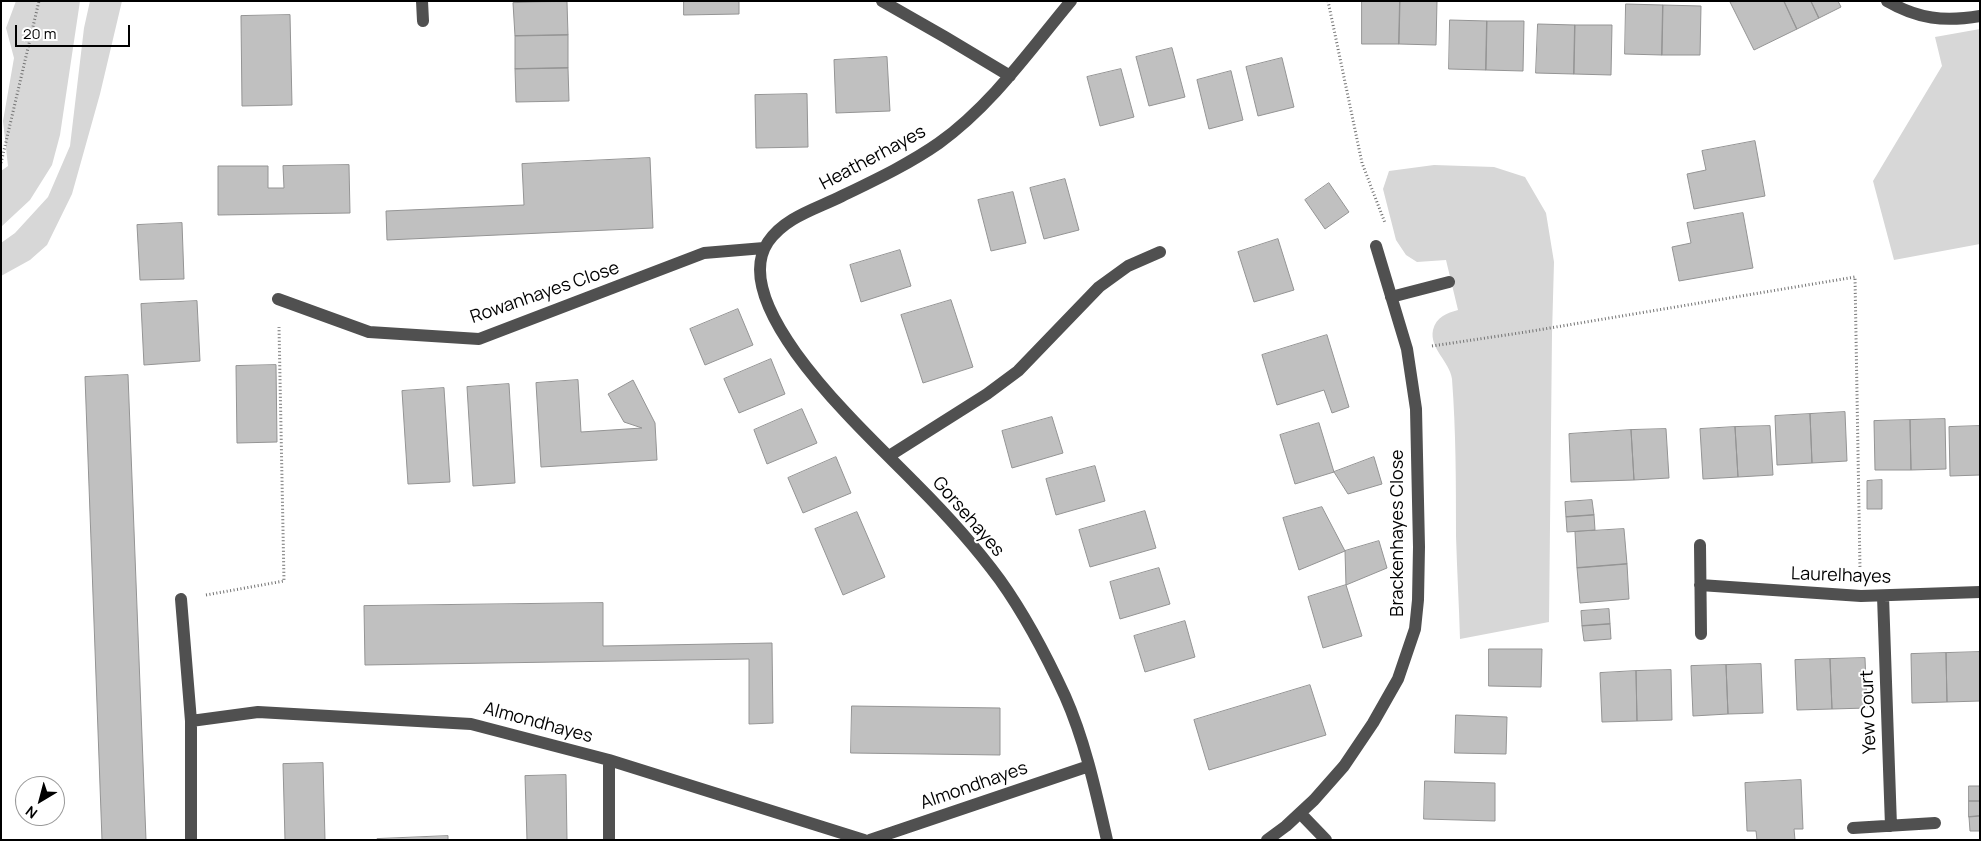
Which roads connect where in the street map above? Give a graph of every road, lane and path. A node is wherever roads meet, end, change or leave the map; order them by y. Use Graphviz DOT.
graph roads {
  1 [pos="39,1"];
  2 [pos="422,1"];
  3 [pos="882,1"];
  4 [pos="1071,1"];
  5 [pos="1328,1"];
  6 [pos="1887,1"];
  7 [pos="1980,16"];
  8 [pos="423,21"];
  9 [pos="1010,76"];
  10 [pos="1,164"];
  11 [pos="1376,246"];
  12 [pos="764,248"];
  13 [pos="1160,252"];
  14 [pos="1450,282"];
  15 [pos="1391,297"];
  16 [pos="278,299"];
  17 [pos="1407,349"];
  18 [pos="889,456"];
  19 [pos="1700,545"];
  20 [pos="1700,585"];
  21 [pos="1980,592"];
  22 [pos="1861,596"];
  23 [pos="1883,596"];
  24 [pos="181,599"];
  25 [pos="1700,634"];
  26 [pos="191,721"];
  27 [pos="609,760"];
  28 [pos="1089,766"];
  29 [pos="1300,813"];
  30 [pos="1935,823"];
  31 [pos="1891,826"];
  32 [pos="1853,828"];
  33 [pos="191,840"];
  34 [pos="609,840"];
  35 [pos="864,840"];
  36 [pos="870,840"];
  37 [pos="1107,840"];
  38 [pos="1267,840"];
  39 [pos="1326,840"];
  1 -- 10 [label="path"];
  2 -- 8 [label="street"];
  3 -- 9 [label="street"];
  4 -- 9 [label="street, Heatherhayes"];
  5 -- 11 [label="path"];
  6 -- 7 [label="street"];
  9 -- 12 [label="street, Heatherhayes"];
  11 -- 15 [label="street, Brackenhayes Close"];
  12 -- 16 [label="street, Rowanhayes Close"];
  12 -- 18 [label="street, Gorsehayes"];
  13 -- 18 [label="street"];
  14 -- 15 [label="street"];
  15 -- 17 [label="street, Brackenhayes Close"];
  16 -- 24 [label="path"];
  17 -- 22 [label="path"];
  17 -- 29 [label="street, Brackenhayes Close"];
  18 -- 28 [label="street, Gorsehayes"];
  19 -- 20 [label="street"];
  20 -- 22 [label="street, Laurelhayes"];
  20 -- 25 [label="street"];
  21 -- 23 [label="street, Laurelhayes"];
  22 -- 23 [label="street, Laurelhayes"];
  23 -- 31 [label="street, Yew Court"];
  24 -- 26 [label="street"];
  26 -- 27 [label="street, Almondhayes"];
  26 -- 33 [label="street"];
  27 -- 34 [label="street"];
  27 -- 35 [label="street, Almondhayes"];
  28 -- 36 [label="street, Almondhayes"];
  28 -- 37 [label="street, Gorsehayes"];
  29 -- 38 [label="street, Brackenhayes Close"];
  29 -- 39 [label="street"];
  30 -- 31 [label="street"];
  31 -- 32 [label="street"];
}
